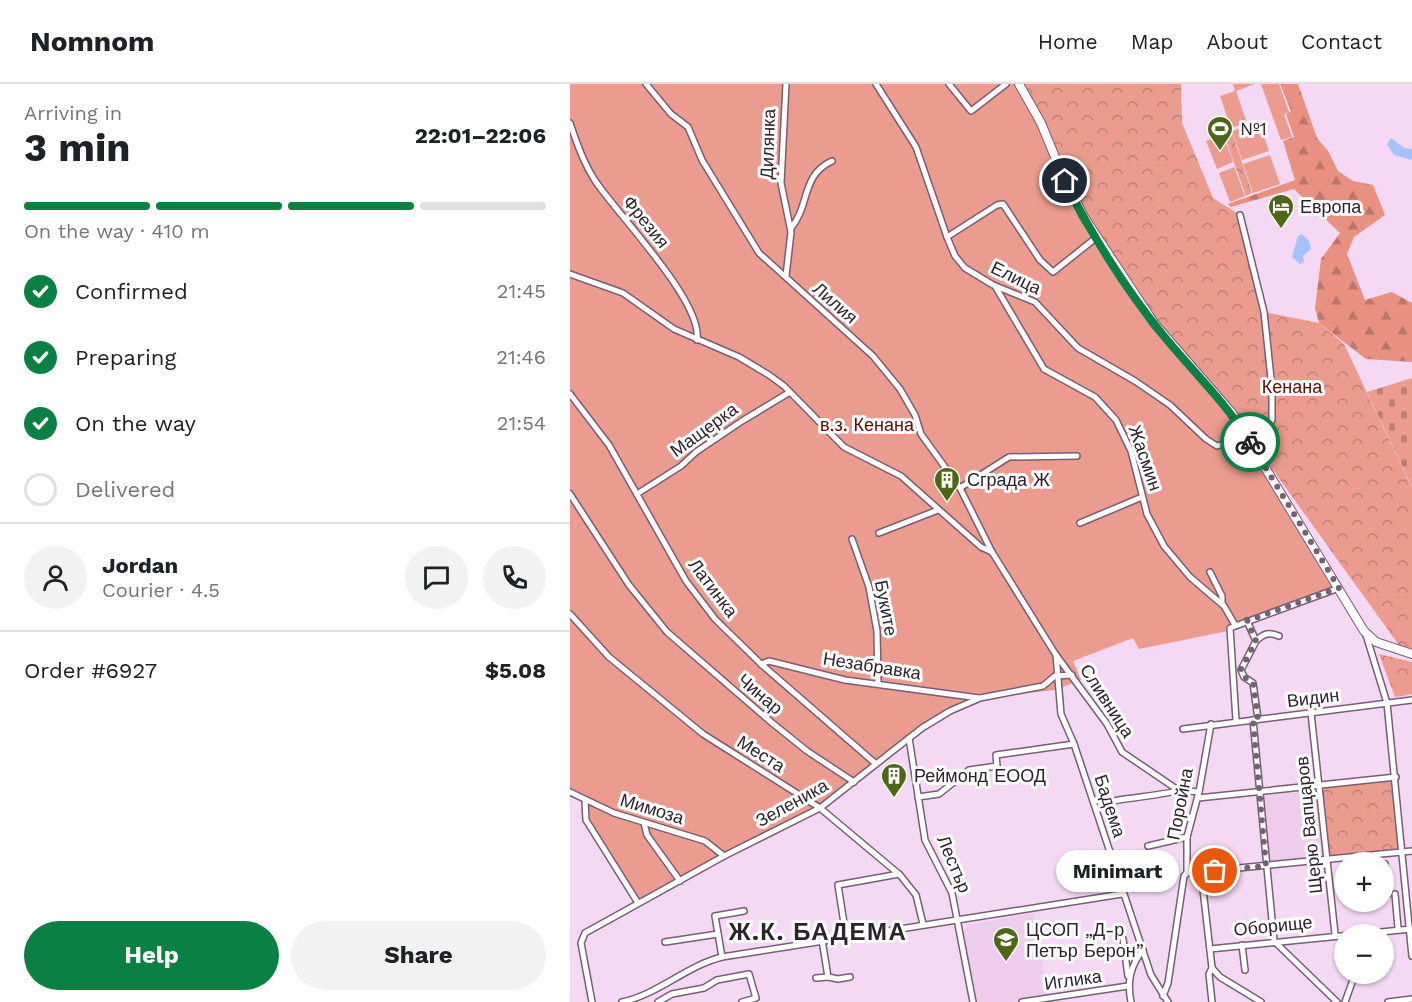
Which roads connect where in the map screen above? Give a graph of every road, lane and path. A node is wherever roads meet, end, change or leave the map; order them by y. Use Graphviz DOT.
graph roads {
  1 [pos="646,84"];
  2 [pos="786,84"];
  3 [pos="876,84"];
  4 [pos="949,84"];
  5 [pos="1006,84"];
  6 [pos="1019,84"];
  7 [pos="570,123"];
  8 [pos="832,161"];
  9 [pos="1240,215"];
  10 [pos="790,228"];
  11 [pos="947,237"];
  12 [pos="1097,237"];
  13 [pos="570,274"];
  14 [pos="786,276"];
  15 [pos="993,285"];
  16 [pos="697,340"];
  17 [pos="790,392"];
  18 [pos="570,394"];
  19 [pos="1247,438"];
  20 [pos="1077,456"];
  21 [pos="960,488"];
  22 [pos="570,494"];
  23 [pos="637,494"];
  24 [pos="1142,497"];
  25 [pos="938,510"];
  26 [pos="1080,523"];
  27 [pos="879,533"];
  28 [pos="852,539"];
  29 [pos="992,552"];
  30 [pos="1210,572"];
  31 [pos="1339,588"];
  32 [pos="1222,604"];
  33 [pos="570,614"];
  34 [pos="1247,621"];
  35 [pos="1235,626"];
  36 [pos="1364,631"];
  37 [pos="1279,636"];
  38 [pos="1256,641"];
  39 [pos="1412,654"];
  40 [pos="1056,655"];
  41 [pos="761,664"];
  42 [pos="1059,675"];
  43 [pos="1072,675"];
  44 [pos="878,684"];
  45 [pos="980,698"];
  46 [pos="1412,701"];
  47 [pos="1387,703"];
  48 [pos="1311,713"];
  49 [pos="1236,720"];
  50 [pos="1255,720"];
  51 [pos="1211,724"];
  52 [pos="1183,729"];
  53 [pos="909,738"];
  54 [pos="1074,744"];
  55 [pos="876,764"];
  56 [pos="1396,777"];
  57 [pos="854,782"];
  58 [pos="1319,785"];
  59 [pos="1178,790"];
  60 [pos="570,792"];
  61 [pos="1259,792"];
  62 [pos="1198,795"];
  63 [pos="918,797"];
  64 [pos="585,801"];
  65 [pos="1113,801"];
  66 [pos="820,808"];
  67 [pos="644,823"];
  68 [pos="1187,837"];
  69 [pos="1148,846"];
  70 [pos="1412,851"];
  71 [pos="1402,852"];
  72 [pos="724,856"];
  73 [pos="1328,859"];
  74 [pos="1266,866"];
  75 [pos="1201,872"];
  76 [pos="1186,873"];
  77 [pos="899,874"];
  78 [pos="680,881"];
  79 [pos="1406,893"];
  80 [pos="1122,894"];
  81 [pos="1394,894"];
  82 [pos="638,903"];
  83 [pos="744,911"];
  84 [pos="1394,912"];
  85 [pos="958,919"];
  86 [pos="923,924"];
  87 [pos="1334,924"];
  88 [pos="1398,928"];
  89 [pos="1394,929"];
  90 [pos="1411,929"];
  91 [pos="718,934"];
  92 [pos="1334,934"];
  93 [pos="846,936"];
  94 [pos="1123,939"];
  95 [pos="822,940"];
  96 [pos="1274,941"];
  97 [pos="665,942"];
  98 [pos="1242,945"];
  99 [pos="1210,949"];
  100 [pos="1143,950"];
  101 [pos="1412,956"];
  102 [pos="722,957"];
  103 [pos="1212,968"];
  104 [pos="1245,970"];
  105 [pos="828,977"];
  106 [pos="850,977"];
  107 [pos="816,978"];
  108 [pos="1351,984"];
  109 [pos="1128,985"];
  110 [pos="1080,994"];
  111 [pos="1163,996"];
  112 [pos="1412,999"];
  113 [pos="592,1002"];
  114 [pos="622,1002"];
  115 [pos="658,1002"];
  116 [pos="742,1002"];
  117 [pos="972,1002"];
  118 [pos="1022,1002"];
  119 [pos="1079,1002"];
  120 [pos="1131,1002"];
  121 [pos="1168,1002"];
  122 [pos="1212,1002"];
  123 [pos="1261,1002"];
  124 [pos="1337,1002"];
  125 [pos="1345,1002"];
  126 [pos="1388,1002"];
  1 -- 14 [label="street, Лилия"];
  2 -- 10 [label="street, Дилянка"];
  3 -- 11 [label="street, Елица"];
  4 -- 5 [label="street"];
  6 -- 12 [label="main road"];
  7 -- 16 [label="street, Фрезия"];
  8 -- 10 [label="street"];
  9 -- 19 [label="street"];
  10 -- 14 [label="street, Дилянка"];
  11 -- 12 [label="street"];
  11 -- 15 [label="street, Елица"];
  12 -- 19 [label="main road"];
  13 -- 16 [label="street"];
  14 -- 21 [label="street, Лилия"];
  15 -- 19 [label="street, Елица"];
  15 -- 24 [label="street, Жасмин"];
  16 -- 17 [label="street"];
  17 -- 23 [label="street, Мащерка"];
  17 -- 25 [label="street"];
  18 -- 23 [label="street, Латинка"];
  19 -- 31 [label="main road"];
  20 -- 21 [label="street"];
  21 -- 29 [label="street, Лилия"];
  22 -- 57 [label="street, Чинар"];
  23 -- 41 [label="street, Латинка"];
  24 -- 26 [label="street"];
  24 -- 32 [label="street, Жасмин"];
  25 -- 27 [label="street"];
  25 -- 29 [label="street"];
  28 -- 44 [label="street, Буките"];
  29 -- 40 [label="street, Сливница"];
  30 -- 32 [label="street"];
  31 -- 34 [label="street"];
  31 -- 36 [label="main road"];
  32 -- 35 [label="street, Жасмин"];
  33 -- 66 [label="street, Места"];
  34 -- 35 [label="street"];
  34 -- 38 [label="street"];
  35 -- 49 [label="street"];
  36 -- 39 [label="main road"];
  36 -- 47 [label="street"];
  37 -- 38 [label="street"];
  38 -- 50 [label="street"];
  40 -- 42 [label="street, Бадема"];
  40 -- 43 [label="street, Сливница"];
  41 -- 44 [label="street, Незабравка"];
  41 -- 55 [label="street, Латинка"];
  42 -- 43 [label="street, Зеленика"];
  42 -- 45 [label="street, Зеленика"];
  42 -- 54 [label="street, Бадема"];
  43 -- 59 [label="street, Сливница"];
  44 -- 45 [label="street, Незабравка"];
  45 -- 53 [label="street, Зеленика"];
  46 -- 47 [label="street, Видин"];
  47 -- 48 [label="street, Видин"];
  47 -- 56 [label="street"];
  48 -- 50 [label="street, Видин"];
  48 -- 58 [label="street, Щерю Вапцаров"];
  49 -- 50 [label="street, Видин"];
  49 -- 51 [label="street, Видин"];
  50 -- 61 [label="street"];
  51 -- 52 [label="street, Видин"];
  51 -- 62 [label="street, Поройна"];
  53 -- 55 [label="street, Зеленика"];
  53 -- 63 [label="street, Лестър"];
  54 -- 63 [label="street"];
  54 -- 80 [label="street, Бадема"];
  55 -- 57 [label="street, Зеленика"];
  56 -- 58 [label="street, Сливница"];
  56 -- 71 [label="street"];
  57 -- 66 [label="street, Зеленика"];
  58 -- 61 [label="street, Сливница"];
  58 -- 73 [label="street, Щерю Вапцаров"];
  59 -- 62 [label="street, Сливница"];
  59 -- 65 [label="street"];
  60 -- 64 [label="street, Мимоза"];
  61 -- 62 [label="street, Сливница"];
  61 -- 74 [label="street"];
  62 -- 68 [label="street, Поройна"];
  63 -- 85 [label="street, Лестър"];
  64 -- 67 [label="street, Мимоза"];
  64 -- 82 [label="street"];
  66 -- 72 [label="street, Зеленика"];
  66 -- 77 [label="street, Места"];
  67 -- 72 [label="street, Мимоза"];
  67 -- 78 [label="street"];
  68 -- 69 [label="street"];
  68 -- 76 [label="street, Поройна"];
  70 -- 71 [label="street"];
  71 -- 73 [label="street"];
  71 -- 79 [label="street"];
  72 -- 78 [label="street, Зеленика"];
  73 -- 74 [label="street"];
  73 -- 87 [label="street, Щерю Вапцаров"];
  74 -- 75 [label="street"];
  74 -- 96 [label="street"];
  75 -- 76 [label="street"];
  75 -- 99 [label="street"];
  76 -- 111 [label="street, Поройна"];
  77 -- 86 [label="street, Места"];
  77 -- 93 [label="street"];
  78 -- 82 [label="street, Зеленика"];
  79 -- 81 [label="street"];
  79 -- 90 [label="street"];
  80 -- 85 [label="street"];
  80 -- 100 [label="street, Бадема"];
  82 -- 113 [label="street, Зеленика"];
  83 -- 91 [label="street"];
  84 -- 88 [label="street"];
  85 -- 86 [label="street"];
  85 -- 117 [label="street, Лестър"];
  86 -- 93 [label="street"];
  88 -- 89 [label="street, Оборище"];
  88 -- 90 [label="street, Оборище"];
  90 -- 101 [label="street"];
  91 -- 97 [label="street"];
  91 -- 102 [label="street"];
  92 -- 96 [label="street, Оборище"];
  93 -- 95 [label="street"];
  94 -- 109 [label="street"];
  95 -- 102 [label="street"];
  95 -- 105 [label="street"];
  96 -- 98 [label="street, Оборище"];
  96 -- 124 [label="street"];
  98 -- 99 [label="street, Оборище"];
  98 -- 104 [label="street"];
  99 -- 103 [label="street"];
  100 -- 109 [label="street"];
  100 -- 111 [label="street, Бадема"];
  102 -- 114 [label="street"];
  103 -- 122 [label="street"];
  103 -- 123 [label="street"];
  105 -- 106 [label="street"];
  105 -- 107 [label="street"];
  108 -- 125 [label="street"];
  109 -- 110 [label="street, Иглика"];
  109 -- 120 [label="street"];
  110 -- 118 [label="street, Иглика"];
  110 -- 119 [label="street"];
  111 -- 121 [label="street, Бадема"];
  112 -- 126 [label="street"];
  115 -- 116 [label="street"];
}
